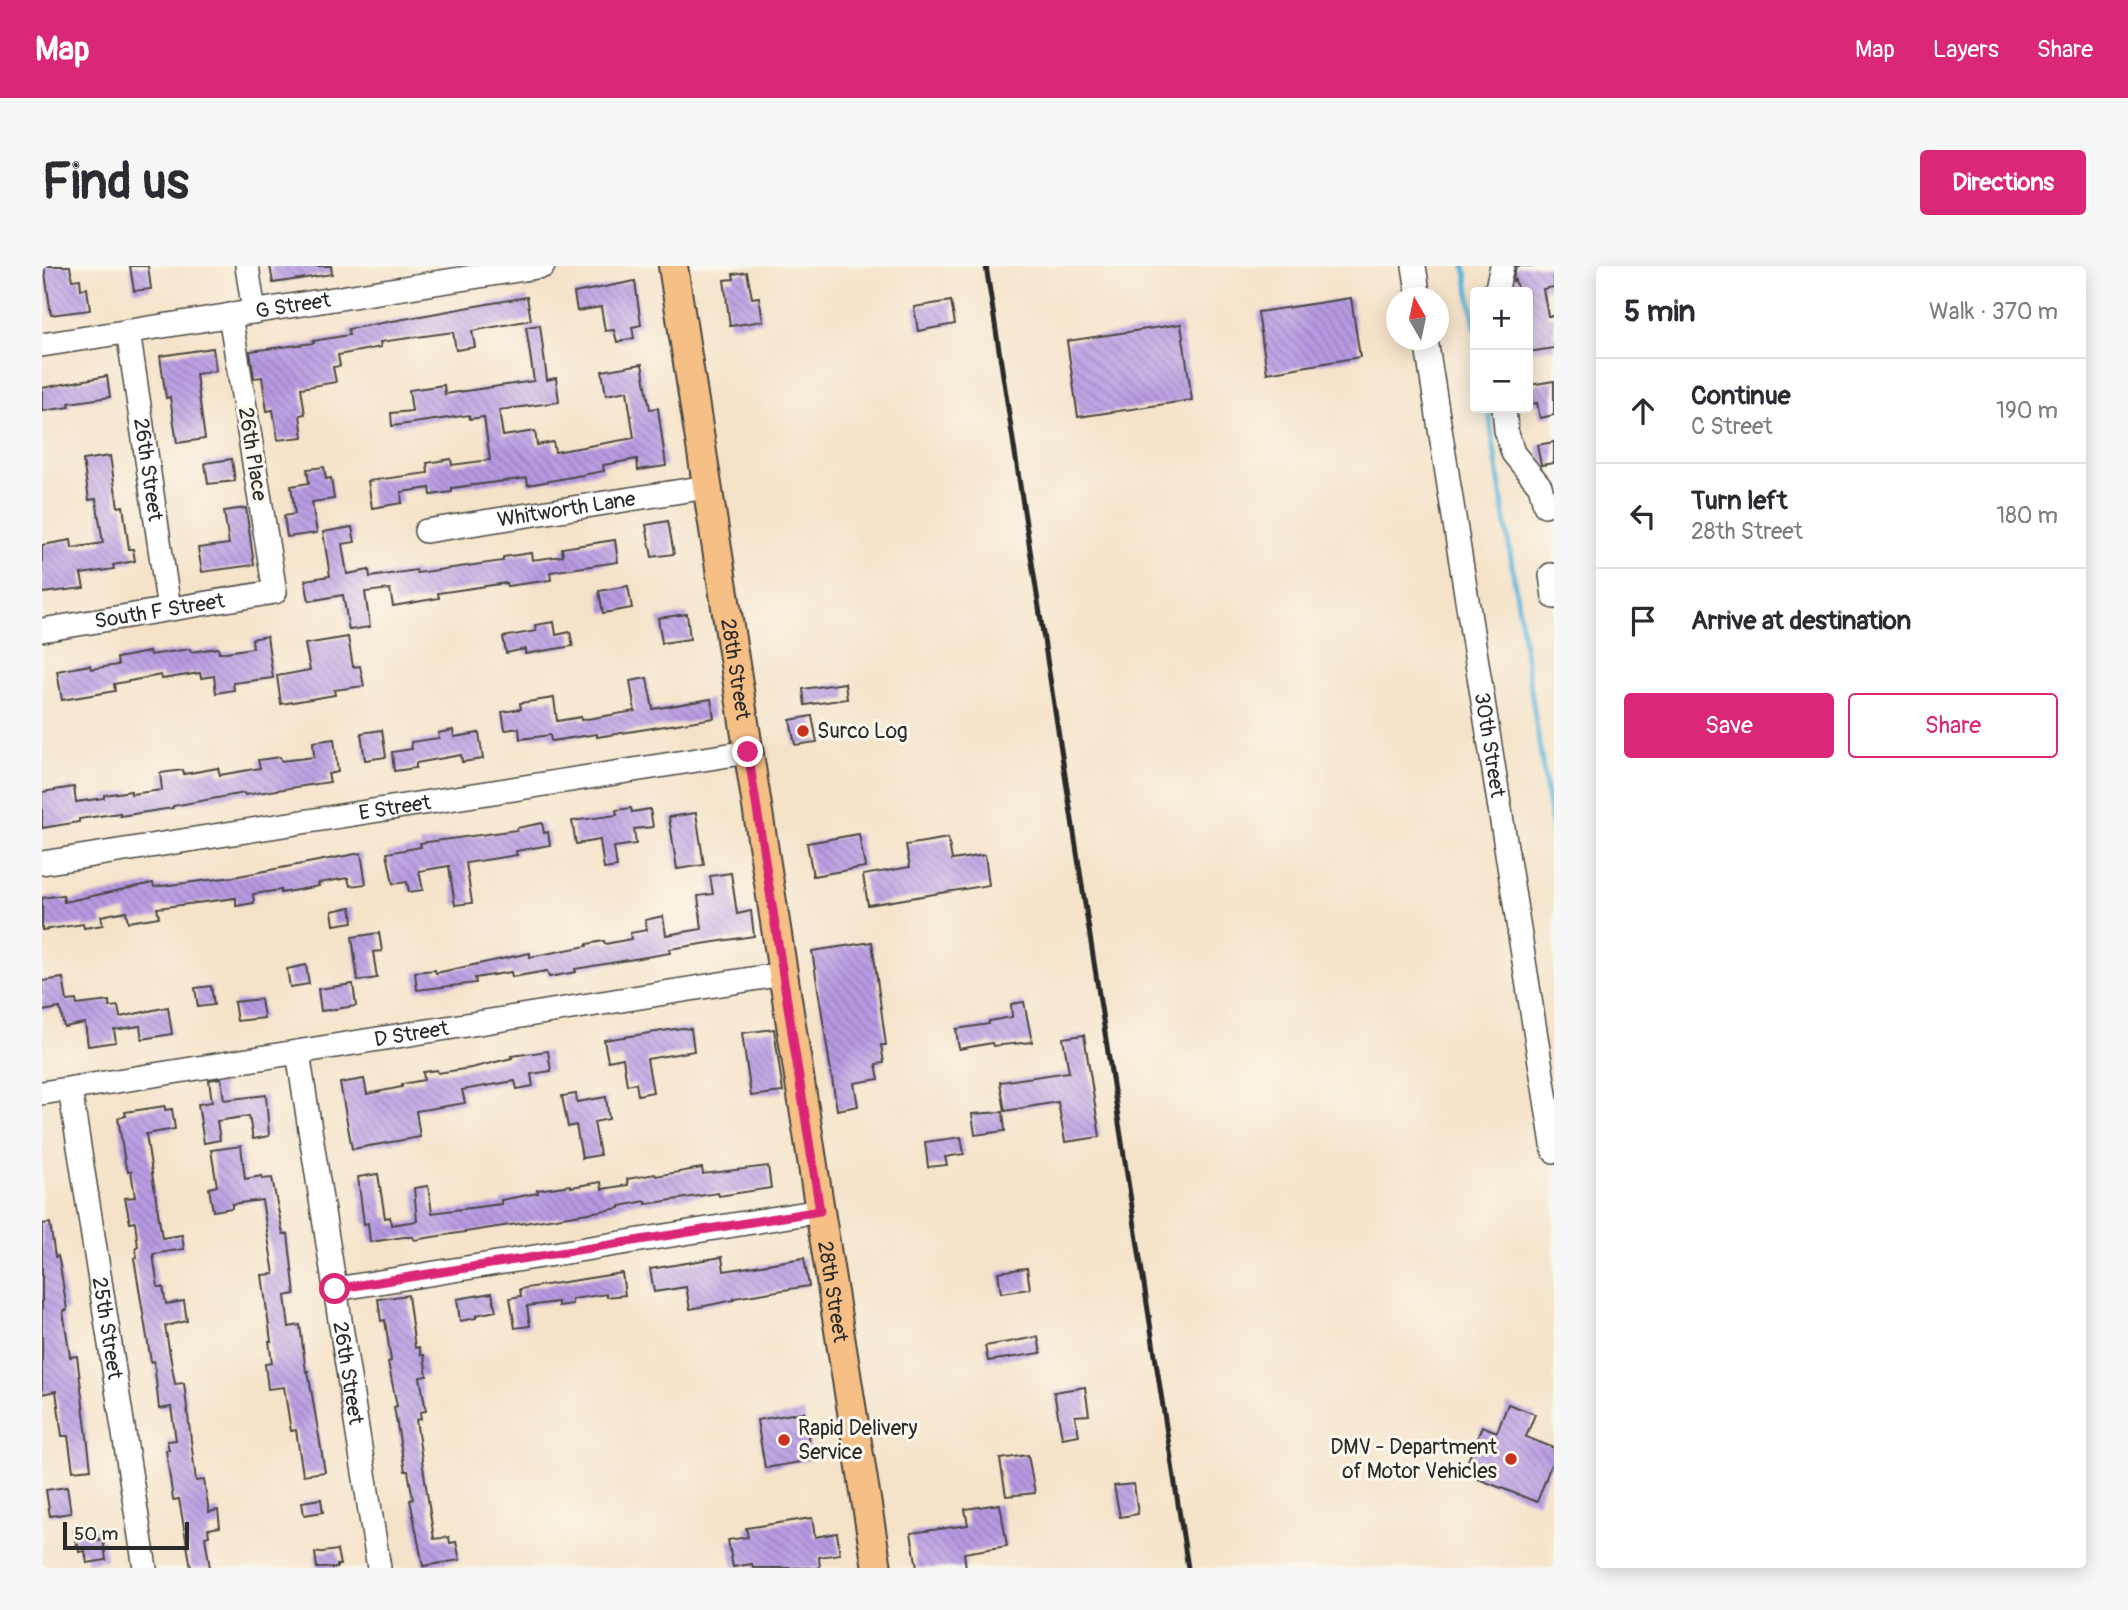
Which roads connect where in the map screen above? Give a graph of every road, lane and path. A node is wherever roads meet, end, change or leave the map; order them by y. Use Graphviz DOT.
graph roads {
  1 [pos="247,266"];
  2 [pos="543,266"];
  3 [pos="673,266"];
  4 [pos="1414,266"];
  5 [pos="1502,266"];
  6 [pos="1417,287"];
  7 [pos="1497,287"];
  8 [pos="254,312"];
  9 [pos="230,316"];
  10 [pos="128,331"];
  11 [pos="42,345"];
  12 [pos="1428,350"];
  13 [pos="1504,413"];
  14 [pos="707,487"];
  15 [pos="1545,505"];
  16 [pos="426,531"];
  17 [pos="275,592"];
  18 [pos="169,609"];
  19 [pos="42,630"];
  20 [pos="748,752"];
  21 [pos="42,863"];
  22 [pos="783,974"];
  23 [pos="298,1053"];
  24 [pos="70,1089"];
  25 [pos="42,1093"];
  26 [pos="1554,1151"];
  27 [pos="820,1211"];
  28 [pos="335,1289"];
  29 [pos="145,1568"];
  30 [pos="379,1568"];
  31 [pos="877,1568"];
  1 -- 8 [label="street"];
  2 -- 8 [label="street, G Street"];
  3 -- 14 [label="main road, 28th Street"];
  4 -- 6 [label="street"];
  5 -- 7 [label="street"];
  8 -- 9 [label="street, G Street"];
  9 -- 10 [label="street, G Street"];
  9 -- 17 [label="street, 26th Place"];
  10 -- 11 [label="street, G Street"];
  10 -- 18 [label="street, 26th Street"];
  12 -- 26 [label="street, 30th Street"];
  13 -- 15 [label="street"];
  14 -- 16 [label="street, Whitworth Lane"];
  14 -- 20 [label="main road, 28th Street"];
  17 -- 18 [label="street, South F Street"];
  18 -- 19 [label="street, South F Street"];
  20 -- 21 [label="street, E Street"];
  20 -- 22 [label="main road, 28th Street"];
  22 -- 23 [label="street, D Street"];
  22 -- 27 [label="main road, 28th Street"];
  23 -- 24 [label="street, D Street"];
  23 -- 28 [label="street, 26th Street"];
  24 -- 25 [label="street, D Street"];
  24 -- 29 [label="street, 25th Street"];
  27 -- 28 [label="street"];
  27 -- 31 [label="main road, 28th Street"];
  28 -- 30 [label="street, 26th Street"];
}
